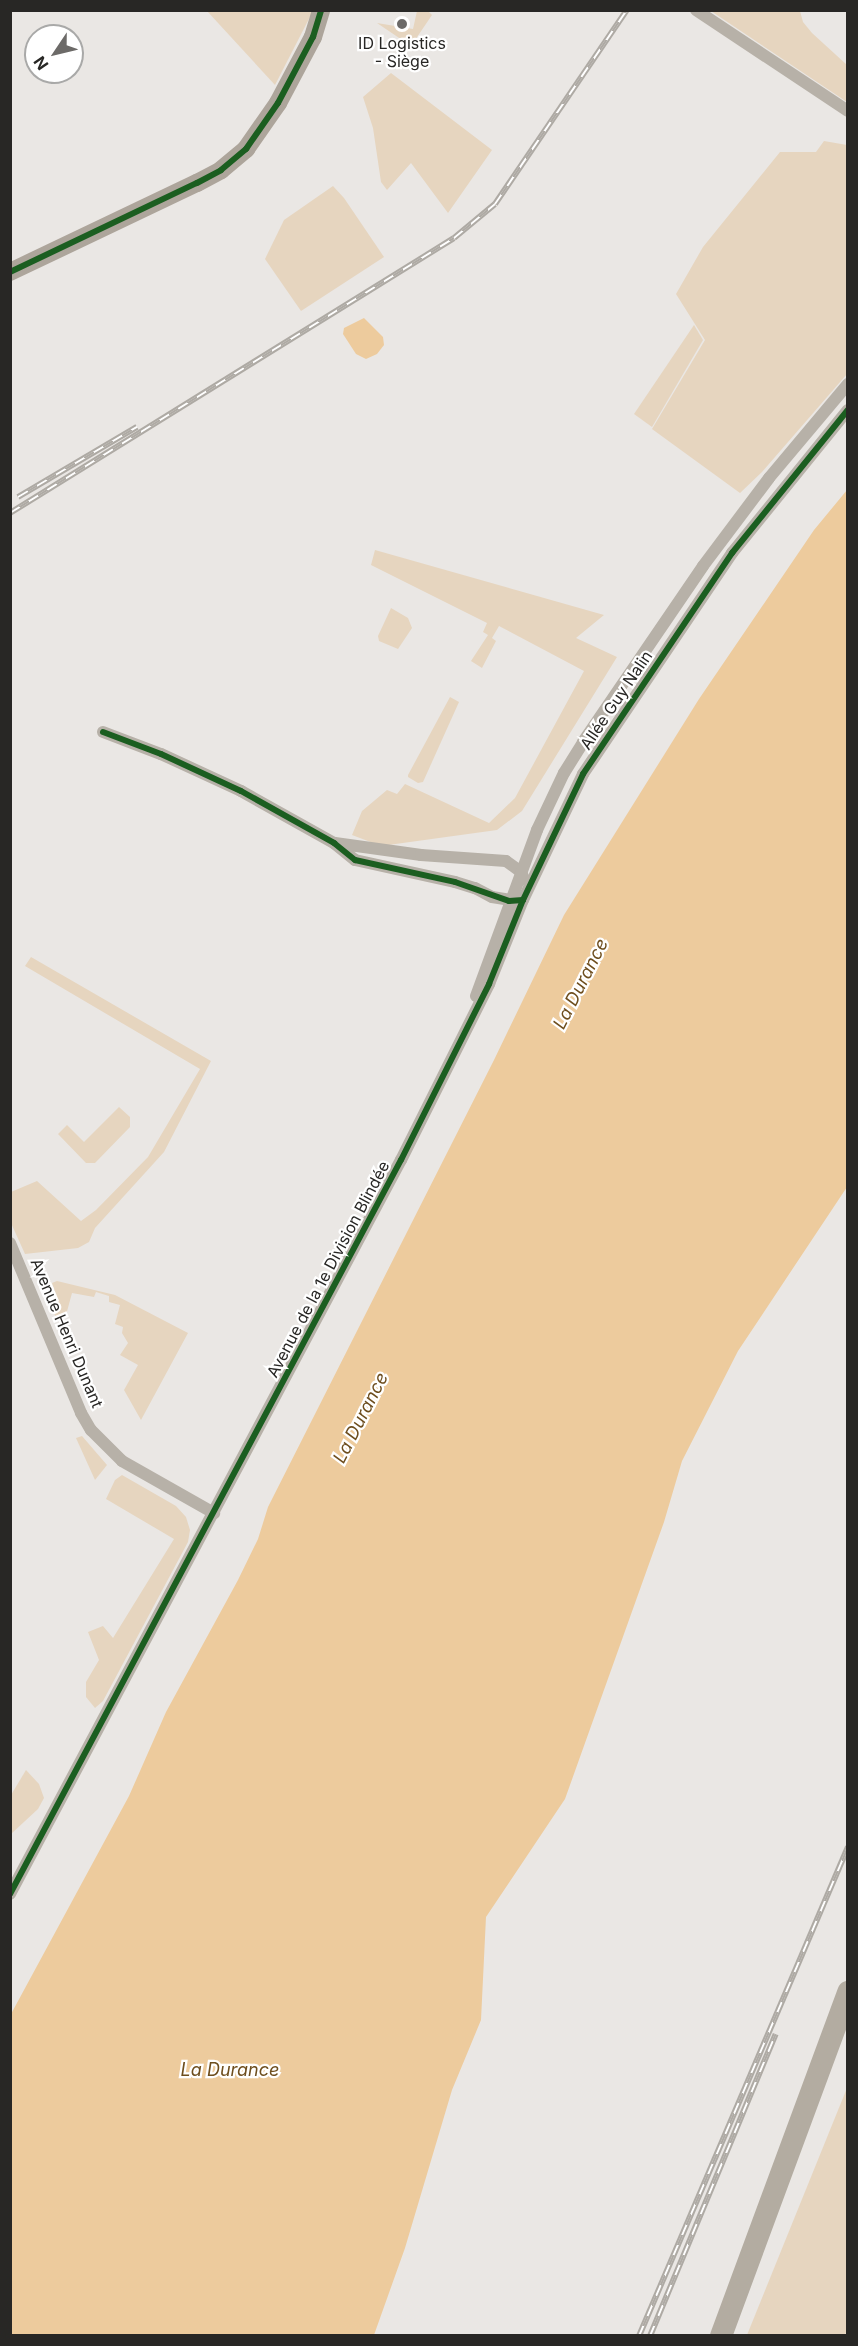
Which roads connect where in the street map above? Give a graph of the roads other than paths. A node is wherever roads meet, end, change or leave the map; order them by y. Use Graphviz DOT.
graph roads {
  1 [pos="321,10"];
  2 [pos="696,10"];
  3 [pos="848,111"];
  4 [pos="10,272"];
  5 [pos="848,384"];
  6 [pos="848,410"];
  7 [pos="103,732"];
  8 [pos="532,841"];
  9 [pos="334,843"];
  10 [pos="506,861"];
  11 [pos="520,872"];
  12 [pos="526,895"];
  13 [pos="492,897"];
  14 [pos="509,902"];
  15 [pos="500,925"];
  16 [pos="462,1037"];
  17 [pos="10,1243"];
  18 [pos="214,1513"];
  19 [pos="10,1893"];
  20 [pos="848,1992"];
  21 [pos="848,2025"];
  22 [pos="721,2336"];
  23 [pos="733,2336"];
  1 -- 4 [label="street"];
  2 -- 3 [label="street"];
  5 -- 8 [label="street, Allée Guy Nalin"];
  6 -- 12 [label="street, Allée Guy Nalin"];
  7 -- 9 [label="street"];
  8 -- 10 [label="street"];
  8 -- 11 [label="street, Allée Guy Nalin"];
  9 -- 10 [label="street"];
  9 -- 13 [label="street"];
  10 -- 11 [label="street"];
  11 -- 12 [label="street"];
  11 -- 14 [label="street, Allée Guy Nalin"];
  12 -- 14 [label="street"];
  12 -- 16 [label="street, Allée Guy Nalin"];
  13 -- 14 [label="street"];
  13 -- 15 [label="street"];
  14 -- 15 [label="street, Allée Guy Nalin"];
  15 -- 16 [label="street, Allée Guy Nalin"];
  16 -- 18 [label="street, Avenue de la 1e Division Blindée"];
  17 -- 18 [label="street, Avenue Henri Dunant"];
  18 -- 19 [label="street, Avenue de la 1e Division Blindée"];
  20 -- 22 [label="highway"];
  21 -- 23 [label="highway"];
}
